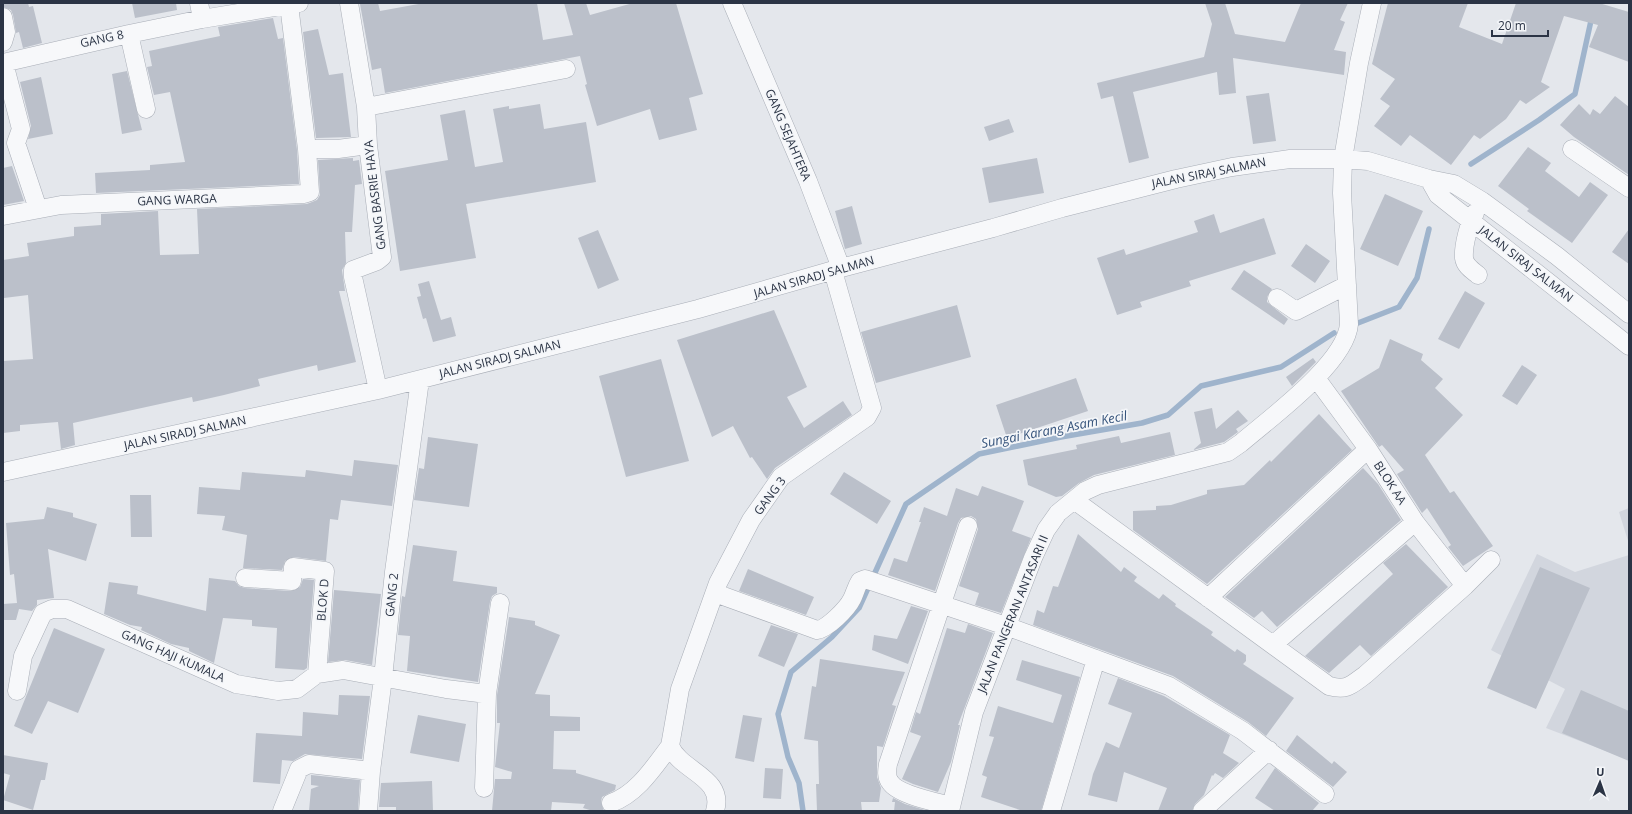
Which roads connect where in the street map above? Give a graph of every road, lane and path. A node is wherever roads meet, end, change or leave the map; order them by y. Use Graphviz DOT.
graph roads {
  1 [pos="349,3"];
  2 [pos="732,3"];
  3 [pos="1372,3"];
  4 [pos="294,4"];
  5 [pos="201,11"];
  6 [pos="3,17"];
  7 [pos="129,34"];
  8 [pos="3,42"];
  9 [pos="3,63"];
  10 [pos="566,69"];
  11 [pos="366,107"];
  12 [pos="146,109"];
  13 [pos="368,145"];
  14 [pos="307,149"];
  15 [pos="1572,149"];
  16 [pos="1343,159"];
  17 [pos="1428,179"];
  18 [pos="1629,188"];
  19 [pos="1482,201"];
  20 [pos="38,209"];
  21 [pos="3,216"];
  22 [pos="1470,221"];
  23 [pos="993,228"];
  24 [pos="837,270"];
  25 [pos="1478,274"];
  26 [pos="1347,285"];
  27 [pos="1277,298"];
  28 [pos="1629,314"];
  29 [pos="1629,346"];
  30 [pos="1316,378"];
  31 [pos="420,380"];
  32 [pos="378,390"];
  33 [pos="1368,449"];
  34 [pos="3,472"];
  35 [pos="1074,500"];
  36 [pos="1415,522"];
  37 [pos="968,526"];
  38 [pos="1491,560"];
  39 [pos="245,578"];
  40 [pos="1465,586"];
  41 [pos="715,593"];
  42 [pos="1208,598"];
  43 [pos="500,603"];
  44 [pos="940,605"];
  45 [pos="1006,626"];
  46 [pos="1274,644"];
  47 [pos="1096,659"];
  48 [pos="317,674"];
  49 [pos="383,678"];
  50 [pos="17,691"];
  51 [pos="487,694"];
  52 [pos="671,749"];
  53 [pos="1269,750"];
  54 [pos="371,771"];
  55 [pos="484,788"];
  56 [pos="1325,794"];
  57 [pos="611,803"];
  58 [pos="950,809"];
  59 [pos="282,811"];
  60 [pos="368,811"];
  61 [pos="715,811"];
  62 [pos="1051,811"];
  63 [pos="1202,811"];
  1 -- 11 [label="street, GANG BASRIE HAYA"];
  2 -- 24 [label="street, GANG SEJAHTERA"];
  3 -- 16 [label="street, JALAN PANGERAN ANTASARI II"];
  4 -- 5 [label="street, GANG 8"];
  4 -- 14 [label="street"];
  5 -- 7 [label="street, GANG 8"];
  6 -- 8 [label="street"];
  7 -- 9 [label="street, GANG 8"];
  7 -- 12 [label="street"];
  9 -- 20 [label="street"];
  10 -- 11 [label="street"];
  11 -- 13 [label="street, GANG BASRIE HAYA"];
  13 -- 14 [label="street"];
  13 -- 32 [label="street, GANG BASRIE HAYA"];
  14 -- 20 [label="street, GANG WARGA"];
  15 -- 18 [label="street"];
  16 -- 17 [label="street, JALAN SIRAJ SALMAN"];
  16 -- 23 [label="street, JALAN SIRAJ SALMAN"];
  16 -- 26 [label="street, JALAN PANGERAN ANTASARI II"];
  17 -- 19 [label="street, JALAN SIRAJ SALMAN"];
  17 -- 22 [label="street, JALAN SIRAJ SALMAN"];
  19 -- 22 [label="street"];
  19 -- 28 [label="street, JALAN SIRAJ SALMAN"];
  20 -- 21 [label="street, GANG WARGA"];
  22 -- 25 [label="street"];
  22 -- 29 [label="street, JALAN SIRAJ SALMAN"];
  23 -- 24 [label="street, JALAN SIRADJ SALMAN"];
  24 -- 31 [label="street, JALAN SIRADJ SALMAN"];
  24 -- 41 [label="street, GANG 3"];
  26 -- 27 [label="street"];
  26 -- 30 [label="street, JALAN PANGERAN ANTASARI II"];
  30 -- 33 [label="street, BLOK AA"];
  30 -- 35 [label="street, JALAN PANGERAN ANTASARI II"];
  31 -- 32 [label="street, JALAN SIRADJ SALMAN"];
  31 -- 49 [label="street, GANG 2"];
  32 -- 34 [label="street, JALAN SIRADJ SALMAN"];
  33 -- 36 [label="street, BLOK AA"];
  33 -- 42 [label="street"];
  35 -- 42 [label="street"];
  35 -- 45 [label="street, JALAN PANGERAN ANTASARI II"];
  36 -- 40 [label="street, BLOK AA"];
  36 -- 46 [label="street"];
  37 -- 44 [label="street"];
  38 -- 40 [label="street"];
  39 -- 48 [label="street, BLOK D"];
  40 -- 46 [label="street"];
  41 -- 44 [label="street"];
  41 -- 52 [label="street, GANG 3"];
  42 -- 46 [label="street"];
  43 -- 51 [label="street"];
  44 -- 45 [label="street"];
  44 -- 58 [label="street"];
  45 -- 47 [label="street"];
  45 -- 58 [label="street, JALAN PANGERAN ANTASARI II"];
  47 -- 53 [label="street"];
  47 -- 62 [label="street"];
  48 -- 49 [label="street, GANG HAJI KUMALA"];
  48 -- 50 [label="street, GANG HAJI KUMALA"];
  49 -- 51 [label="street, GANG HAJI KUMALA"];
  49 -- 54 [label="street, GANG 2"];
  51 -- 55 [label="street"];
  52 -- 57 [label="street"];
  52 -- 61 [label="street"];
  53 -- 56 [label="street"];
  53 -- 63 [label="street"];
  54 -- 59 [label="street"];
  54 -- 60 [label="street, GANG 2"];
}
